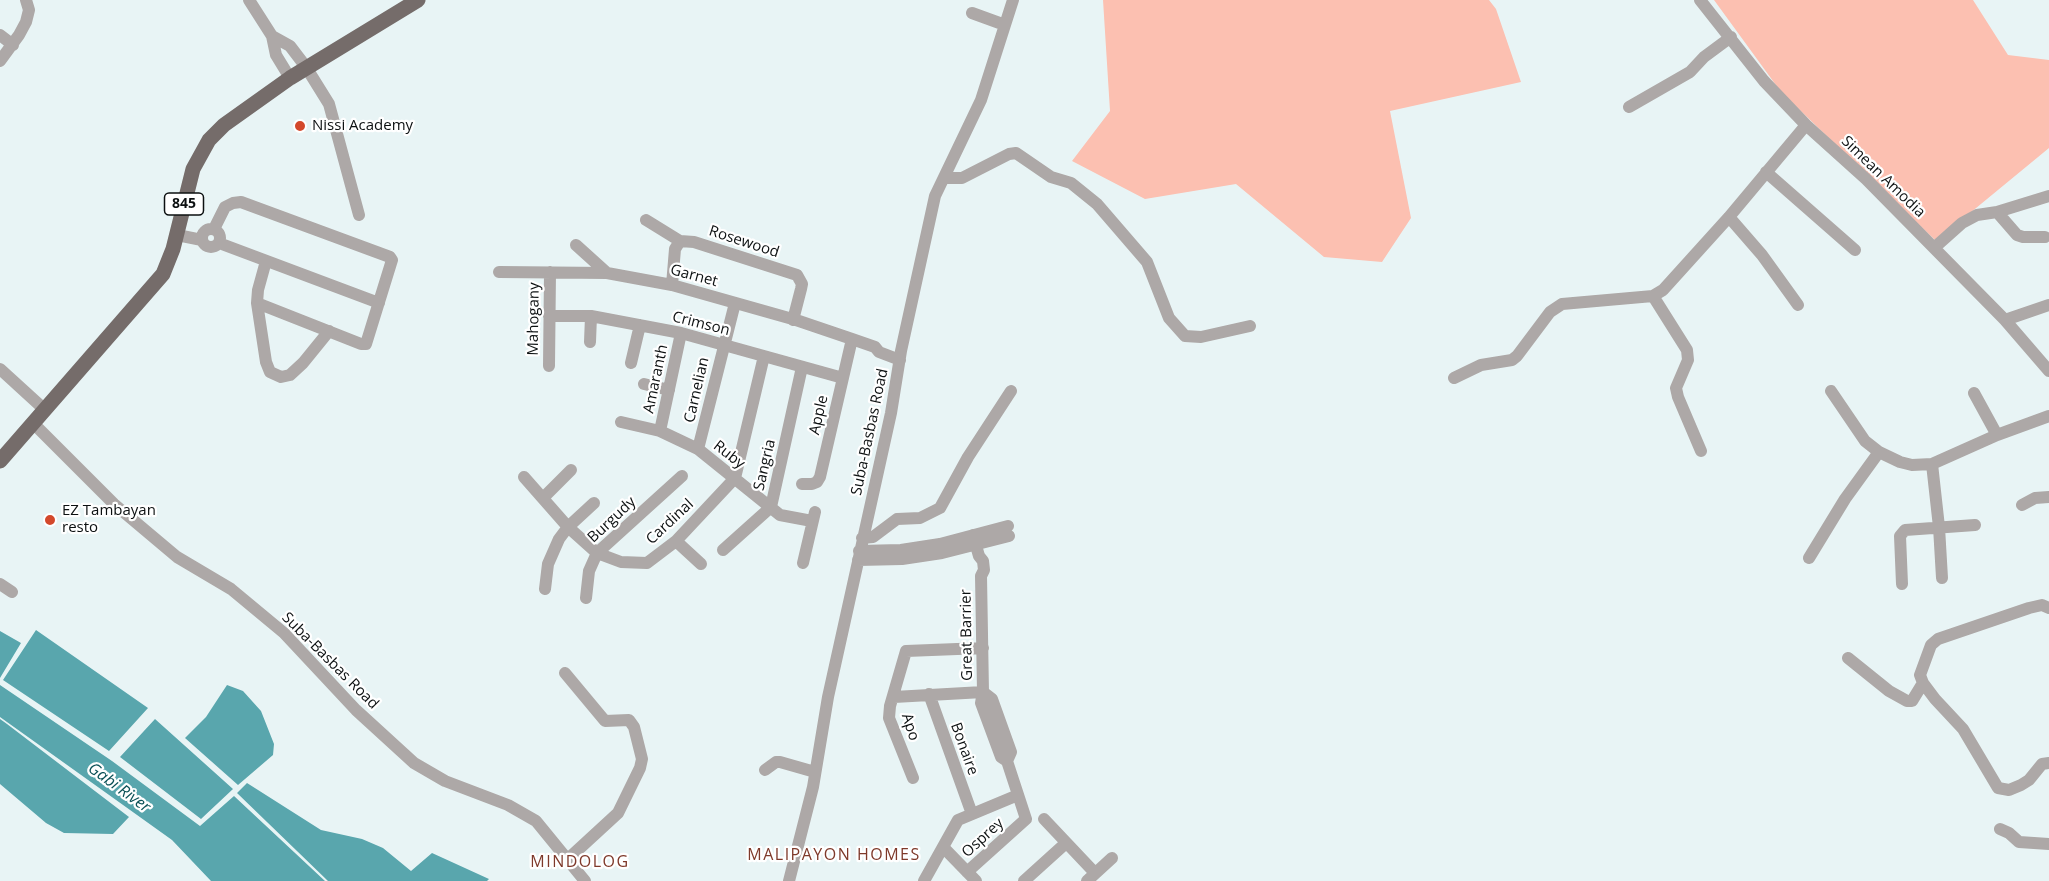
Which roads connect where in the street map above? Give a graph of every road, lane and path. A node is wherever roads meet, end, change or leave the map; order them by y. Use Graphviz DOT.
graph roads {
  1 [pos="249,0"];
  2 [pos="418,0"];
  3 [pos="1013,0"];
  4 [pos="1700,0"];
  5 [pos="27,2"];
  6 [pos="972,13"];
  7 [pos="1005,25"];
  8 [pos="0,35"];
  9 [pos="272,36"];
  10 [pos="1731,37"];
  11 [pos="13,45"];
  12 [pos="0,61"];
  13 [pos="306,67"];
  14 [pos="290,78"];
  15 [pos="1629,107"];
  16 [pos="1806,126"];
  17 [pos="1766,172"];
  18 [pos="944,178"];
  19 [pos="2049,196"];
  20 [pos="1997,212"];
  21 [pos="359,215"];
  22 [pos="1729,217"];
  23 [pos="645,220"];
  24 [pos="178,231"];
  25 [pos="206,234"];
  26 [pos="2045,237"];
  27 [pos="680,241"];
  28 [pos="576,245"];
  29 [pos="1934,248"];
  30 [pos="1855,250"];
  31 [pos="266,261"];
  32 [pos="499,272"];
  33 [pos="550,272"];
  34 [pos="607,273"];
  35 [pos="672,285"];
  36 [pos="1653,296"];
  37 [pos="257,303"];
  38 [pos="380,303"];
  39 [pos="735,303"];
  40 [pos="1798,305"];
  41 [pos="2049,305"];
  42 [pos="549,316"];
  43 [pos="591,316"];
  44 [pos="793,320"];
  45 [pos="2005,320"];
  46 [pos="640,325"];
  47 [pos="1250,326"];
  48 [pos="329,331"];
  49 [pos="681,333"];
  50 [pos="852,339"];
  51 [pos="590,342"];
  52 [pos="723,344"];
  53 [pos="900,355"];
  54 [pos="764,356"];
  55 [pos="632,363"];
  56 [pos="549,366"];
  57 [pos="802,368"];
  58 [pos="0,369"];
  59 [pos="2049,371"];
  60 [pos="843,378"];
  61 [pos="1454,378"];
  62 [pos="644,384"];
  63 [pos="669,390"];
  64 [pos="1011,391"];
  65 [pos="1831,391"];
  66 [pos="1974,393"];
  67 [pos="45,410"];
  68 [pos="2049,416"];
  69 [pos="621,422"];
  70 [pos="33,423"];
  71 [pos="660,431"];
  72 [pos="1997,435"];
  73 [pos="698,449"];
  74 [pos="1701,451"];
  75 [pos="1880,452"];
  76 [pos="0,461"];
  77 [pos="1932,464"];
  78 [pos="572,470"];
  79 [pos="682,476"];
  80 [pos="524,477"];
  81 [pos="735,478"];
  82 [pos="802,484"];
  83 [pos="2049,497"];
  84 [pos="543,498"];
  85 [pos="594,504"];
  86 [pos="2022,506"];
  87 [pos="771,507"];
  88 [pos="1975,525"];
  89 [pos="568,527"];
  90 [pos="1939,527"];
  91 [pos="1009,531"];
  92 [pos="862,538"];
  93 [pos="676,541"];
  94 [pos="976,545"];
  95 [pos="723,550"];
  96 [pos="597,553"];
  97 [pos="858,555"];
  98 [pos="1809,558"];
  99 [pos="803,563"];
  100 [pos="701,564"];
  101 [pos="1942,578"];
  102 [pos="0,584"];
  103 [pos="1902,584"];
  104 [pos="545,589"];
  105 [pos="12,592"];
  106 [pos="586,598"];
  107 [pos="2049,608"];
  108 [pos="983,648"];
  109 [pos="1848,658"];
  110 [pos="565,674"];
  111 [pos="1923,683"];
  112 [pos="983,692"];
  113 [pos="928,694"];
  114 [pos="894,697"];
  115 [pos="2049,763"];
  116 [pos="765,770"];
  117 [pos="815,772"];
  118 [pos="913,778"];
  119 [pos="1018,795"];
  120 [pos="972,814"];
  121 [pos="1044,819"];
  122 [pos="2000,829"];
  123 [pos="1066,843"];
  124 [pos="2049,844"];
  125 [pos="944,847"];
  126 [pos="1112,858"];
  127 [pos="568,859"];
  128 [pos="972,876"];
  129 [pos="1091,877"];
  130 [pos="585,881"];
  131 [pos="789,881"];
  132 [pos="924,881"];
  133 [pos="1024,881"];
  1 -- 9 [label="street"];
  2 -- 13 [label="main road, 845"];
  3 -- 7 [label="street, Suba-Basbas Road"];
  4 -- 10 [label="street, Simean Amodia"];
  5 -- 11 [label="street"];
  6 -- 7 [label="street"];
  7 -- 18 [label="street, Suba-Basbas Road"];
  8 -- 11 [label="street"];
  9 -- 13 [label="street"];
  9 -- 14 [label="street"];
  10 -- 15 [label="street"];
  10 -- 16 [label="street, Simean Amodia"];
  11 -- 12 [label="street"];
  13 -- 14 [label="main road, 845"];
  13 -- 21 [label="street"];
  14 -- 24 [label="main road, 845"];
  16 -- 17 [label="street"];
  16 -- 29 [label="street, Simean Amodia"];
  17 -- 22 [label="street"];
  17 -- 30 [label="street"];
  18 -- 47 [label="street"];
  18 -- 53 [label="street, Suba-Basbas Road"];
  19 -- 20 [label="street"];
  20 -- 26 [label="street"];
  20 -- 29 [label="street"];
  22 -- 36 [label="street"];
  22 -- 40 [label="street"];
  23 -- 27 [label="street, Rosewood"];
  24 -- 25 [label="street"];
  24 -- 67 [label="main road, 845"];
  25 -- 31 [label="street"];
  25 -- 38 [label="street"];
  27 -- 35 [label="street"];
  27 -- 44 [label="street, Rosewood"];
  28 -- 34 [label="street"];
  29 -- 45 [label="street, Simean Amodia"];
  31 -- 37 [label="street"];
  31 -- 38 [label="street"];
  32 -- 33 [label="street, Garnet"];
  33 -- 34 [label="street, Garnet"];
  33 -- 42 [label="street, Mahogany"];
  34 -- 35 [label="street, Garnet"];
  35 -- 39 [label="street, Garnet"];
  36 -- 61 [label="street"];
  36 -- 74 [label="street"];
  37 -- 48 [label="street"];
  37 -- 48 [label="street"];
  38 -- 48 [label="street"];
  39 -- 44 [label="street, Garnet"];
  39 -- 52 [label="street, Carnelian"];
  41 -- 45 [label="street"];
  42 -- 43 [label="street, Crimson"];
  42 -- 56 [label="street, Mahogany"];
  43 -- 46 [label="street, Crimson"];
  43 -- 51 [label="street"];
  44 -- 50 [label="street, Garnet"];
  45 -- 59 [label="street, Simean Amodia"];
  46 -- 49 [label="street, Crimson"];
  46 -- 55 [label="street"];
  49 -- 52 [label="street, Crimson"];
  49 -- 63 [label="street, Amaranth"];
  50 -- 53 [label="street, Garnet"];
  50 -- 60 [label="street, Apple"];
  52 -- 54 [label="street, Crimson"];
  52 -- 73 [label="street, Carnelian"];
  53 -- 92 [label="street, Suba-Basbas Road"];
  54 -- 57 [label="street, Crimson"];
  54 -- 81 [label="street, Cardinal"];
  57 -- 60 [label="street, Crimson"];
  57 -- 87 [label="street, Sangria"];
  58 -- 67 [label="street"];
  60 -- 82 [label="street, Apple"];
  62 -- 63 [label="street"];
  63 -- 71 [label="street, Amaranth"];
  64 -- 92 [label="street"];
  65 -- 75 [label="street"];
  66 -- 72 [label="street"];
  67 -- 70 [label="main road, 845"];
  68 -- 72 [label="street"];
  69 -- 71 [label="street, Ruby"];
  70 -- 76 [label="main road, 845"];
  70 -- 127 [label="street, Suba-Basbas Road"];
  71 -- 73 [label="street, Ruby"];
  72 -- 77 [label="street"];
  73 -- 81 [label="street, Ruby"];
  75 -- 77 [label="street"];
  75 -- 98 [label="street"];
  77 -- 90 [label="street"];
  78 -- 84 [label="street"];
  79 -- 96 [label="street, Burgudy"];
  80 -- 84 [label="street, Cardinal"];
  81 -- 87 [label="street, Ruby"];
  81 -- 93 [label="street, Cardinal"];
  83 -- 86 [label="street"];
  84 -- 89 [label="street, Cardinal"];
  85 -- 89 [label="street"];
  87 -- 95 [label="street, Sangria"];
  87 -- 99 [label="street, Ruby"];
  88 -- 90 [label="street"];
  89 -- 96 [label="street, Cardinal"];
  89 -- 104 [label="street"];
  90 -- 101 [label="street"];
  90 -- 103 [label="street"];
  91 -- 94 [label="street"];
  92 -- 97 [label="street, Suba-Basbas Road"];
  93 -- 96 [label="street, Cardinal"];
  93 -- 100 [label="street"];
  94 -- 97 [label="street"];
  94 -- 108 [label="street, Great Barrier"];
  96 -- 106 [label="street, Burgudy"];
  97 -- 117 [label="street, Suba-Basbas Road"];
  102 -- 105 [label="street"];
  107 -- 111 [label="street"];
  108 -- 112 [label="street, Great Barrier"];
  108 -- 114 [label="street, Apo"];
  109 -- 111 [label="street"];
  110 -- 127 [label="street"];
  111 -- 115 [label="street"];
  112 -- 113 [label="street"];
  112 -- 119 [label="street, Great Barrier"];
  113 -- 114 [label="street"];
  113 -- 120 [label="street, Bonaire"];
  114 -- 118 [label="street, Apo"];
  116 -- 117 [label="street"];
  117 -- 131 [label="street, Suba-Basbas Road"];
  119 -- 120 [label="street"];
  119 -- 128 [label="street, Osprey"];
  120 -- 125 [label="street"];
  121 -- 123 [label="street"];
  122 -- 124 [label="street"];
  123 -- 129 [label="street"];
  123 -- 133 [label="street"];
  125 -- 128 [label="street"];
  125 -- 132 [label="street"];
  126 -- 129 [label="street"];
  127 -- 130 [label="street, Suba-Basbas Road"];
}
